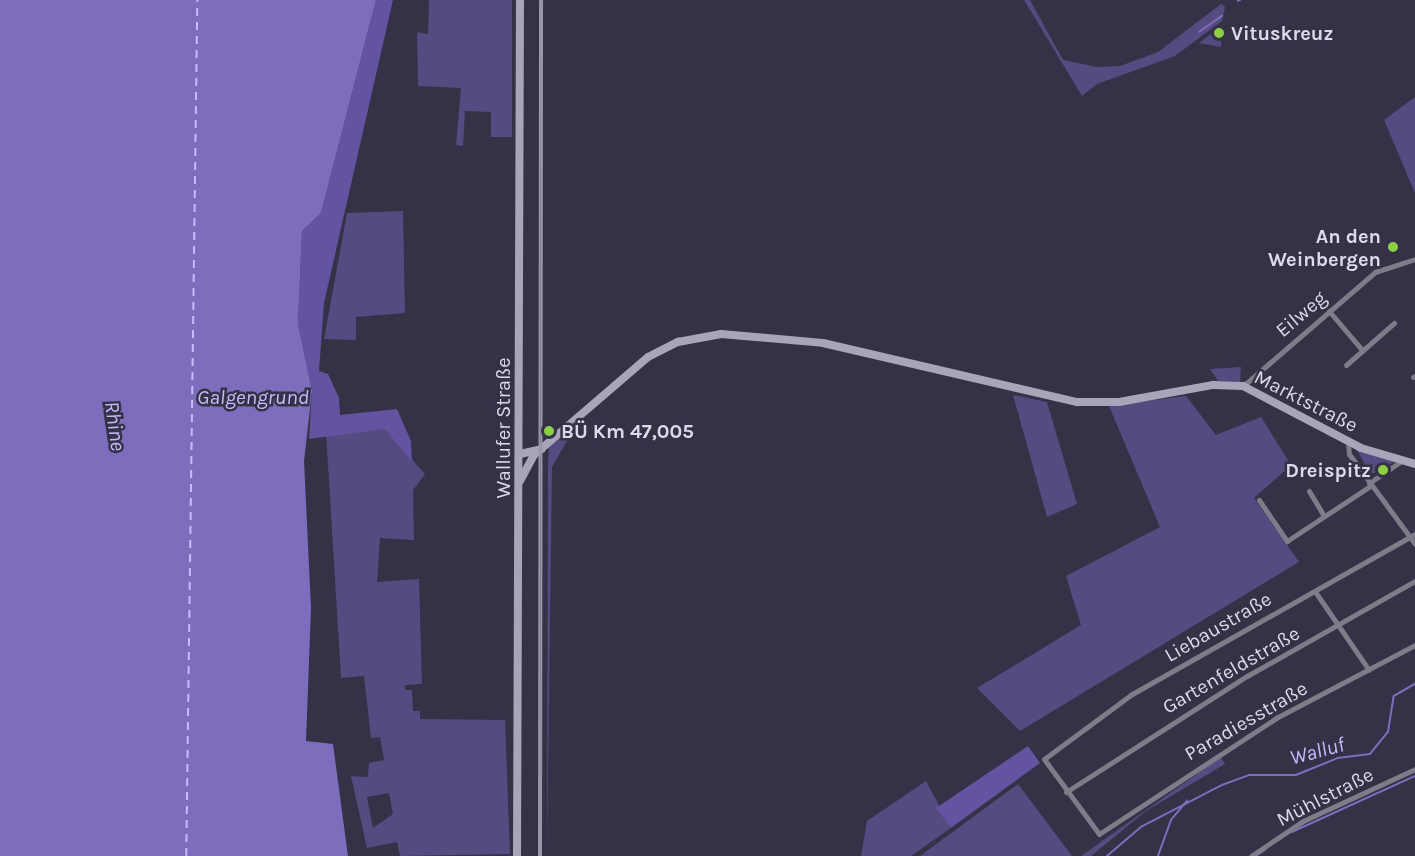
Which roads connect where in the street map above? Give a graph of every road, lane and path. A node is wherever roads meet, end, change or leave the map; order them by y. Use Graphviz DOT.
graph roads {
  1 [pos="520,0"];
  2 [pos="1415,259"];
  3 [pos="1329,311"];
  4 [pos="1394,323"];
  5 [pos="1362,351"];
  6 [pos="1346,365"];
  7 [pos="1243,386"];
  8 [pos="520,435"];
  9 [pos="1348,441"];
  10 [pos="536,451"];
  11 [pos="520,454"];
  12 [pos="1403,460"];
  13 [pos="1415,464"];
  14 [pos="520,481"];
  15 [pos="1370,484"];
  16 [pos="1309,491"];
  17 [pos="1259,500"];
  18 [pos="1324,516"];
  19 [pos="1412,535"];
  20 [pos="1415,544"];
  21 [pos="1415,580"];
  22 [pos="1316,593"];
  23 [pos="1337,626"];
  24 [pos="1415,645"];
  25 [pos="1369,670"];
  26 [pos="1415,769"];
  27 [pos="1066,792"];
  28 [pos="517,856"];
  29 [pos="1251,856"];
  1 -- 8 [label="street, Wallufer Straße"];
  2 -- 3 [label="street, Eilweg"];
  3 -- 5 [label="street"];
  3 -- 7 [label="street, Eilweg"];
  4 -- 5 [label="street"];
  5 -- 6 [label="street"];
  7 -- 9 [label="street, Marktstraße"];
  7 -- 10 [label="street, Marktstraße"];
  8 -- 10 [label="street"];
  8 -- 11 [label="street, Wallufer Straße"];
  9 -- 12 [label="street, Marktstraße"];
  9 -- 15 [label="street"];
  10 -- 11 [label="street"];
  10 -- 14 [label="street"];
  11 -- 14 [label="street, Wallufer Straße"];
  12 -- 13 [label="street, Marktstraße"];
  12 -- 15 [label="street"];
  14 -- 28 [label="street, Wallufer Straße"];
  15 -- 18 [label="street"];
  15 -- 19 [label="street"];
  16 -- 18 [label="street"];
  17 -- 18 [label="street"];
  19 -- 20 [label="street"];
  19 -- 22 [label="street, Liebaustraße"];
  21 -- 23 [label="street, Gartenfeldstraße"];
  22 -- 23 [label="street"];
  22 -- 27 [label="street, Liebaustraße"];
  23 -- 25 [label="street"];
  23 -- 27 [label="street, Gartenfeldstraße"];
  24 -- 25 [label="street, Paradiesstraße"];
  25 -- 27 [label="street, Paradiesstraße"];
  26 -- 29 [label="street, Mühlstraße"];
}
